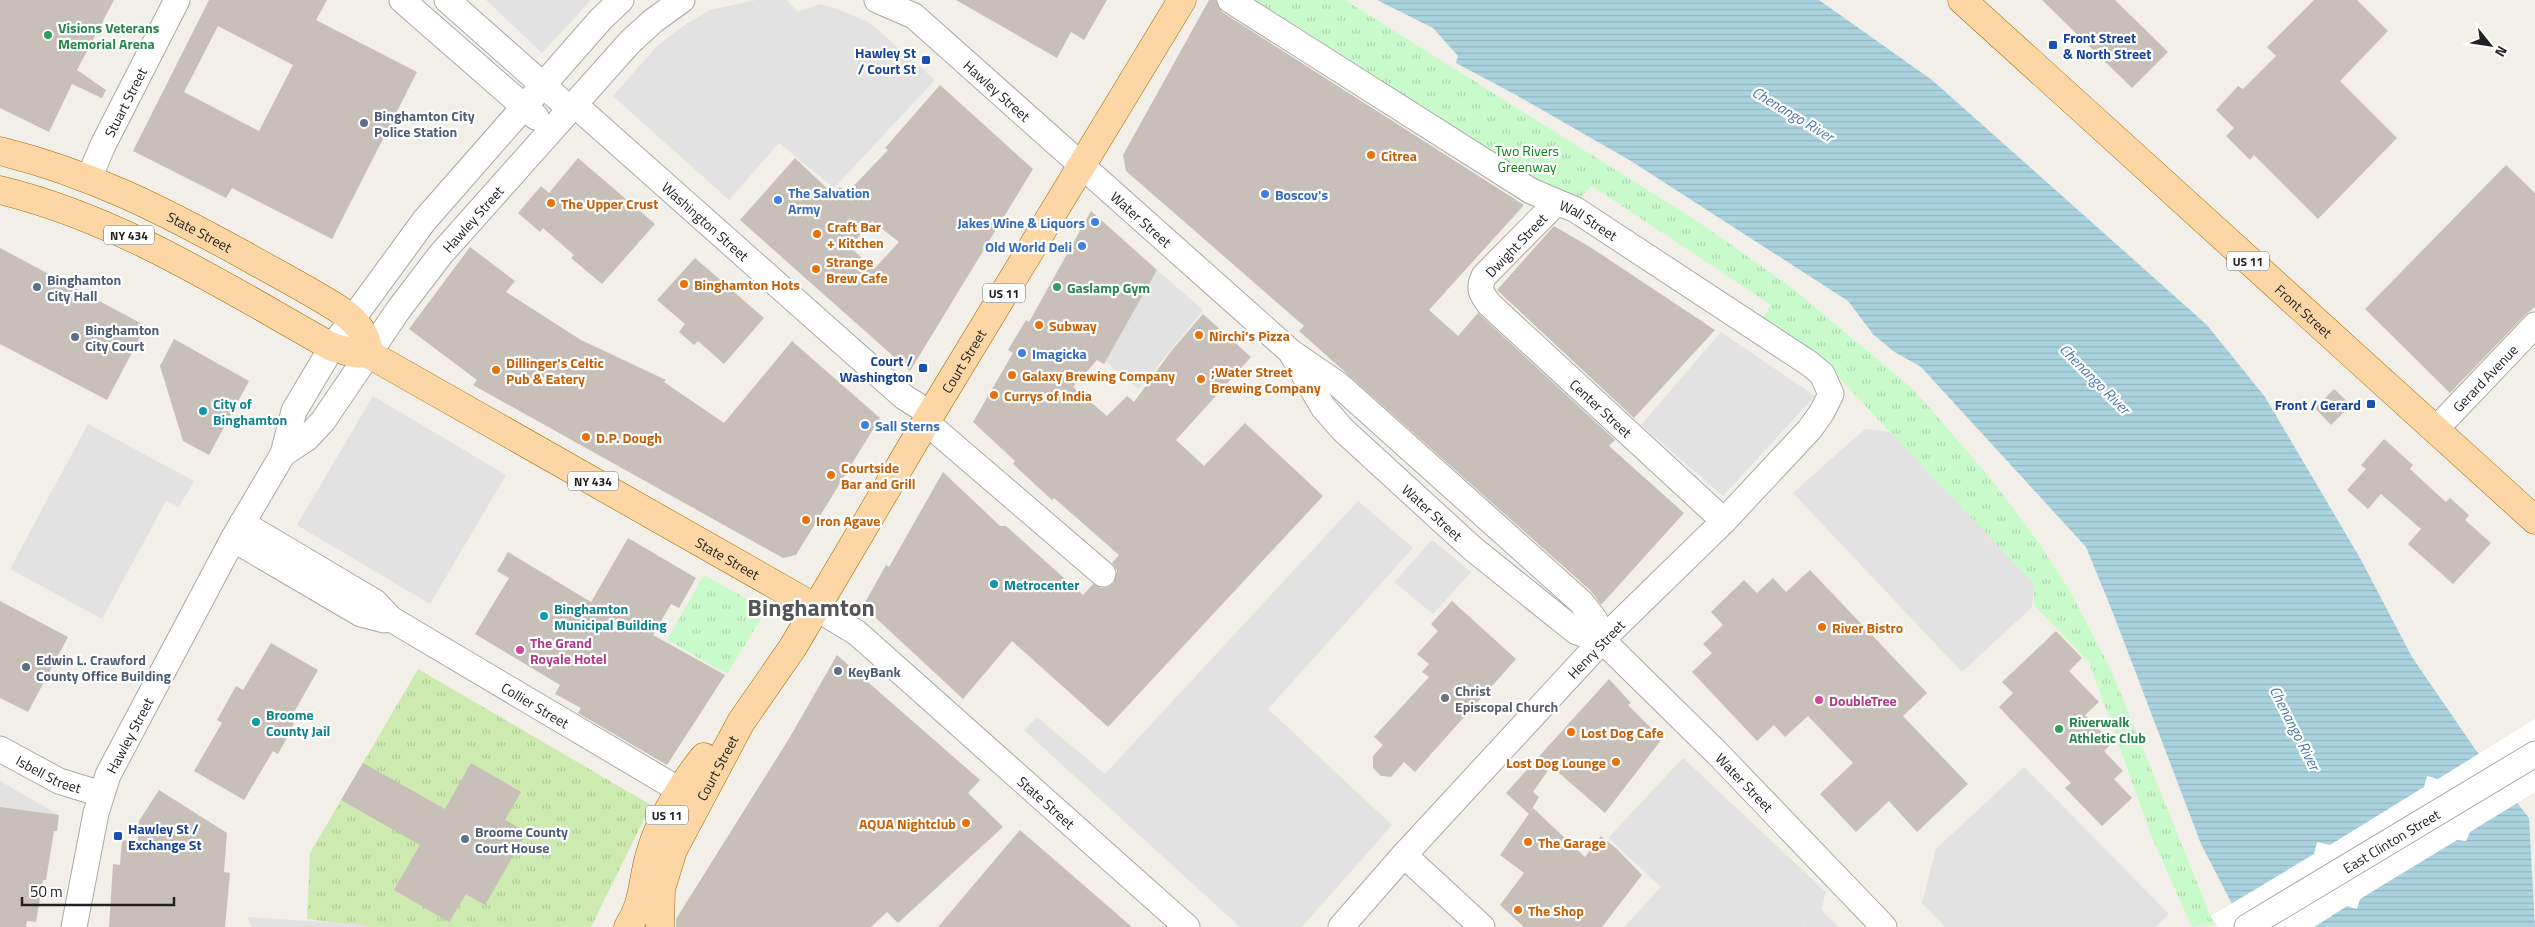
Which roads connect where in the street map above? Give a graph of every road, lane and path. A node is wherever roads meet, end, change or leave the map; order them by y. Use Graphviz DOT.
graph roads {
  1 [pos="177,0"];
  2 [pos="402,0"];
  3 [pos="447,0"];
  4 [pos="621,0"];
  5 [pos="682,0"];
  6 [pos="876,0"];
  7 [pos="1182,0"];
  8 [pos="1230,0"];
  9 [pos="1962,0"];
  10 [pos="910,8"];
  11 [pos="543,85"];
  12 [pos="572,106"];
  13 [pos="524,107"];
  14 [pos="551,130"];
  15 [pos="0,151"];
  16 [pos="1082,164"];
  17 [pos="89,178"];
  18 [pos="0,190"];
  19 [pos="1560,204"];
  20 [pos="1480,292"];
  21 [pos="351,318"];
  22 [pos="2535,325"];
  23 [pos="332,346"];
  24 [pos="1291,352"];
  25 [pos="369,354"];
  26 [pos="1831,394"];
  27 [pos="928,418"];
  28 [pos="2435,430"];
  29 [pos="283,454"];
  30 [pos="2535,520"];
  31 [pos="1724,521"];
  32 [pos="238,531"];
  33 [pos="1103,574"];
  34 [pos="816,608"];
  35 [pos="1603,641"];
  36 [pos="741,722"];
  37 [pos="0,749"];
  38 [pos="2535,754"];
  39 [pos="681,791"];
  40 [pos="101,794"];
  41 [pos="1404,854"];
  42 [pos="74,927"];
  43 [pos="628,927"];
  44 [pos="660,927"];
  45 [pos="1187,927"];
  46 [pos="1341,927"];
  47 [pos="1482,927"];
  48 [pos="1884,927"];
  49 [pos="2246,927"];
  1 -- 17 [label="street, Stuart Street"];
  2 -- 13 [label="street"];
  3 -- 11 [label="street, Washington Street"];
  4 -- 11 [label="street, Hawley Street"];
  5 -- 12 [label="street, Hawley Street"];
  6 -- 10 [label="street, Hawley Street"];
  7 -- 16 [label="main road, Court Street / US 11"];
  8 -- 19 [label="street, Wall Street"];
  9 -- 28 [label="main road, Front Street / US 11"];
  10 -- 16 [label="street, Hawley Street"];
  11 -- 12 [label="street, Washington Street"];
  11 -- 13 [label="street, Hawley Street"];
  12 -- 14 [label="street, Hawley Street"];
  12 -- 27 [label="street, Washington Street"];
  13 -- 14 [label="street"];
  13 -- 21 [label="street, Hawley Street"];
  14 -- 25 [label="street, Hawley Street"];
  15 -- 17 [label="main road, State Street / NY 434"];
  16 -- 24 [label="street, Water Street"];
  16 -- 27 [label="main road, Court Street / US 11"];
  17 -- 21 [label="main road, State Street / NY 434"];
  18 -- 23 [label="main road, State Street / NY 434"];
  19 -- 20 [label="street, Dwight Street"];
  19 -- 26 [label="street, Wall Street"];
  20 -- 31 [label="street, Center Street"];
  21 -- 23 [label="street, Hawley Street"];
  21 -- 25 [label="main road, State Street / NY 434"];
  22 -- 28 [label="street, Gerard Avenue"];
  23 -- 25 [label="main road, State Street / NY 434"];
  23 -- 29 [label="street, Hawley Street"];
  24 -- 35 [label="street, Water Street"];
  24 -- 35 [label="street, Water Street"];
  25 -- 29 [label="street, Hawley Street"];
  25 -- 34 [label="main road, State Street / NY 434"];
  26 -- 31 [label="street, Henry Street"];
  27 -- 33 [label="street, Washington Street"];
  27 -- 34 [label="main road, Court Street / US 11"];
  28 -- 30 [label="main road, Front Street / US 11"];
  29 -- 32 [label="street, Hawley Street"];
  31 -- 35 [label="street, Henry Street"];
  32 -- 39 [label="street, Collier Street"];
  32 -- 40 [label="street, Hawley Street"];
  34 -- 36 [label="main road, Court Street / US 11"];
  34 -- 45 [label="street, State Street"];
  35 -- 41 [label="street, Henry Street"];
  35 -- 48 [label="street, Water Street"];
  36 -- 39 [label="main road, Court Street / US 11"];
  36 -- 44 [label="main road, Court Street / US 11"];
  37 -- 40 [label="street, Isbell Street"];
  38 -- 49 [label="street, East Clinton Street"];
  39 -- 43 [label="main road, Court Street / US 11"];
  40 -- 42 [label="street, Hawley Street"];
  41 -- 46 [label="street, Henry Street"];
  41 -- 47 [label="street"];
}
